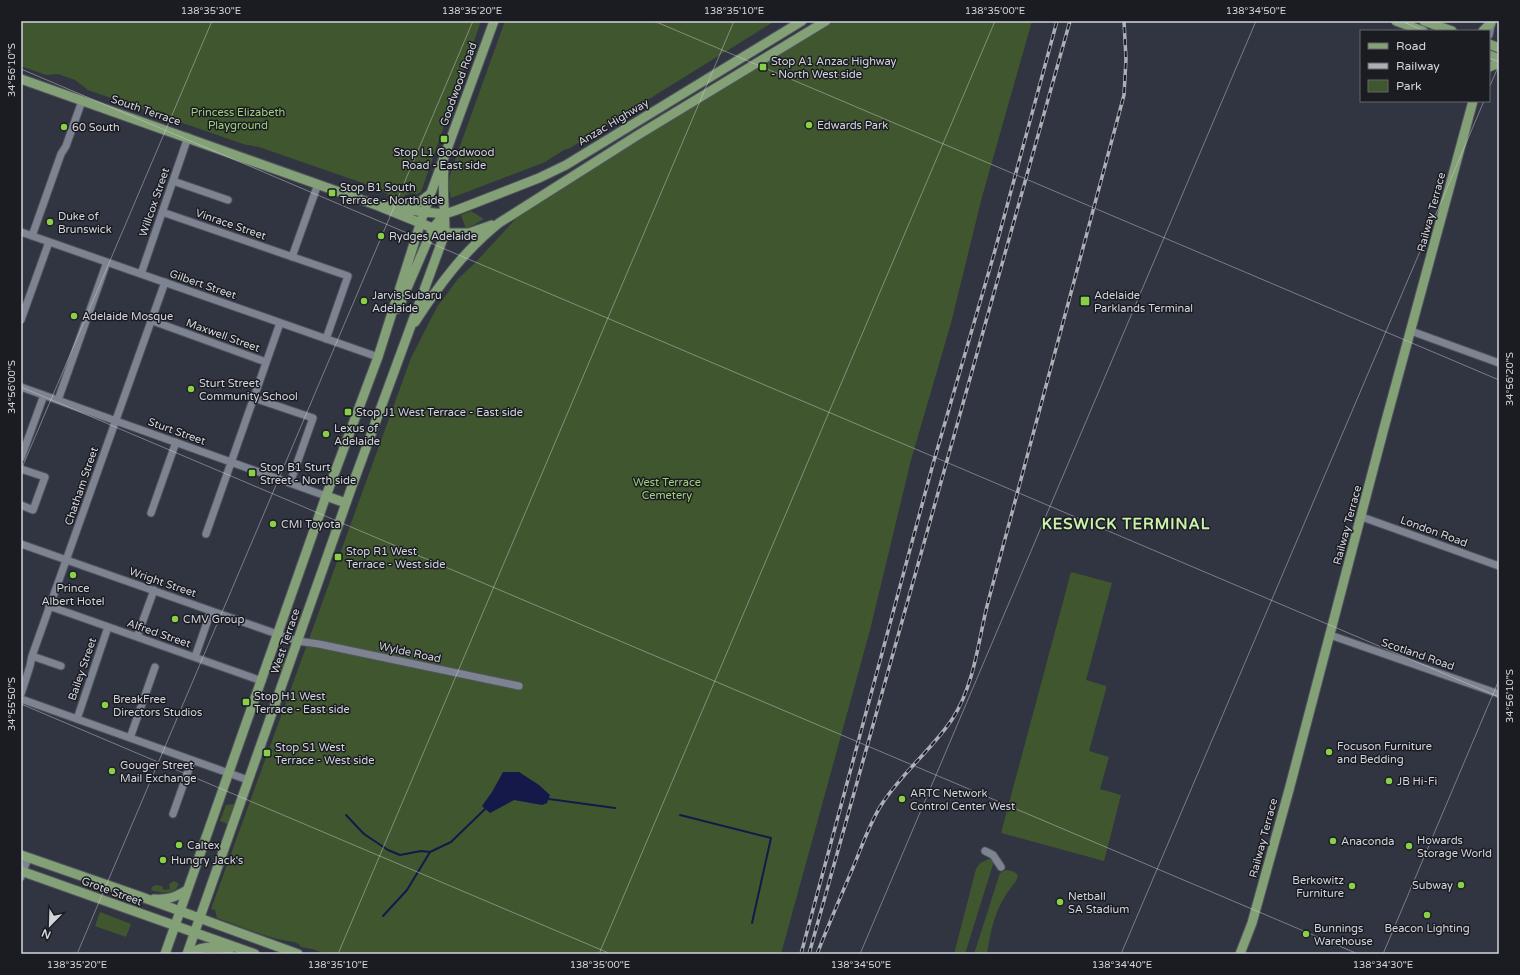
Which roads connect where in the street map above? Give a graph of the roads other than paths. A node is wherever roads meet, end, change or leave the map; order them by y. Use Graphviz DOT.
graph roads {
  1 [pos="494,21"];
  2 [pos="802,21"];
  3 [pos="826,21"];
  4 [pos="1396,21"];
  5 [pos="1424,21"];
  6 [pos="1491,22"];
  7 [pos="1420,30"];
  8 [pos="1449,30"];
  9 [pos="1484,30"];
  10 [pos="21,79"];
  11 [pos="82,101"];
  12 [pos="1473,102"];
  13 [pos="188,137"];
  14 [pos="445,156"];
  15 [pos="172,181"];
  16 [pos="318,184"];
  17 [pos="432,193"];
  18 [pos="228,200"];
  19 [pos="376,205"];
  20 [pos="404,208"];
  21 [pos="162,212"];
  22 [pos="424,212"];
  23 [pos="445,214"];
  24 [pos="498,223"];
  25 [pos="420,224"];
  26 [pos="433,228"];
  27 [pos="21,232"];
  28 [pos="445,233"];
  29 [pos="32,236"];
  30 [pos="49,242"];
  31 [pos="292,256"];
  32 [pos="107,262"];
  33 [pos="141,274"];
  34 [pos="165,282"];
  35 [pos="21,320"];
  36 [pos="150,320"];
  37 [pos="280,323"];
  38 [pos="1411,331"];
  39 [pos="406,337"];
  40 [pos="326,339"];
  41 [pos="378,357"];
  42 [pos="266,362"];
  43 [pos="1499,363"];
  44 [pos="21,387"];
  45 [pos="44,395"];
  46 [pos="254,398"];
  47 [pos="58,400"];
  48 [pos="116,420"];
  49 [pos="176,442"];
  50 [pos="21,458"];
  51 [pos="232,462"];
  52 [pos="21,468"];
  53 [pos="290,483"];
  54 [pos="326,496"];
  55 [pos="346,503"];
  56 [pos="21,505"];
  57 [pos="151,513"];
  58 [pos="1362,517"];
  59 [pos="206,534"];
  60 [pos="21,544"];
  61 [pos="66,560"];
  62 [pos="1499,566"];
  63 [pos="154,590"];
  64 [pos="49,606"];
  65 [pos="211,611"];
  66 [pos="108,627"];
  67 [pos="277,634"];
  68 [pos="1330,635"];
  69 [pos="137,637"];
  70 [pos="297,641"];
  71 [pos="32,656"];
  72 [pos="195,657"];
  73 [pos="61,666"];
  74 [pos="155,667"];
  75 [pos="262,681"];
  76 [pos="519,686"];
  77 [pos="21,694"];
  78 [pos="1499,694"];
  79 [pos="21,699"];
  80 [pos="77,719"];
  81 [pos="130,738"];
  82 [pos="192,760"];
  83 [pos="229,774"];
  84 [pos="248,780"];
  85 [pos="173,814"];
  86 [pos="985,851"];
  87 [pos="25,856"];
  88 [pos="1001,867"];
  89 [pos="22,874"];
  90 [pos="187,890"];
  91 [pos="143,898"];
  92 [pos="180,911"];
  93 [pos="200,918"];
  94 [pos="175,926"];
  95 [pos="195,933"];
  96 [pos="240,949"];
  97 [pos="165,954"];
  98 [pos="188,954"];
  99 [pos="192,954"];
  100 [pos="255,954"];
  101 [pos="298,954"];
  102 [pos="1240,954"];
  1 -- 14 [label="main road, Goodwood Road"];
  2 -- 23 [label="main road, Anzac Highway"];
  3 -- 24 [label="main road"];
  4 -- 7 [label="main road"];
  5 -- 8 [label="main road"];
  6 -- 9 [label="main road"];
  10 -- 11 [label="main road, South Terrace"];
  11 -- 13 [label="main road, South Terrace"];
  11 -- 29 [label="street"];
  12 -- 38 [label="main road, Railway Terrace"];
  13 -- 15 [label="street, Willcox Street"];
  13 -- 16 [label="main road, South Terrace"];
  14 -- 17 [label="main road, Goodwood Road"];
  14 -- 23 [label="main road, Goodwood Road"];
  15 -- 18 [label="street"];
  15 -- 21 [label="street, Willcox Street"];
  16 -- 19 [label="main road, South Terrace"];
  16 -- 31 [label="street"];
  17 -- 20 [label="main road"];
  17 -- 22 [label="main road, Goodwood Road"];
  19 -- 20 [label="main road, South Terrace"];
  19 -- 25 [label="main road, South Terrace"];
  20 -- 22 [label="main road, South Terrace"];
  21 -- 31 [label="street, Vinrace Street"];
  21 -- 33 [label="street, Willcox Street"];
  22 -- 23 [label="main road, Anzac Highway"];
  22 -- 25 [label="main road, Goodwood Road"];
  23 -- 26 [label="main road, West Terrace"];
  23 -- 28 [label="main road, West Terrace"];
  24 -- 28 [label="main road"];
  24 -- 39 [label="main road, West Terrace"];
  25 -- 26 [label="main road, South Terrace"];
  25 -- 41 [label="main road, West Terrace"];
  26 -- 28 [label="main road, South Terrace"];
  26 -- 41 [label="main road, West Terrace"];
  27 -- 29 [label="street, Gilbert Street"];
  28 -- 39 [label="main road, West Terrace"];
  29 -- 30 [label="street, Gilbert Street"];
  30 -- 32 [label="street, Gilbert Street"];
  30 -- 35 [label="street"];
  31 -- 40 [label="street, Vinrace Street"];
  32 -- 33 [label="street, Gilbert Street"];
  32 -- 47 [label="street"];
  33 -- 34 [label="street, Gilbert Street"];
  34 -- 36 [label="street, Chatham Street"];
  34 -- 37 [label="street, Gilbert Street"];
  36 -- 42 [label="street, Maxwell Street"];
  36 -- 48 [label="street, Chatham Street"];
  37 -- 40 [label="street, Gilbert Street"];
  37 -- 42 [label="street"];
  38 -- 43 [label="street"];
  38 -- 58 [label="main road, Railway Terrace"];
  39 -- 55 [label="main road, West Terrace"];
  40 -- 41 [label="street, Gilbert Street"];
  41 -- 54 [label="main road, West Terrace"];
  42 -- 46 [label="street"];
  44 -- 45 [label="street, Sturt Street"];
  45 -- 47 [label="street, Sturt Street"];
  45 -- 50 [label="street"];
  46 -- 51 [label="street"];
  46 -- 53 [label="street"];
  47 -- 48 [label="street, Sturt Street"];
  48 -- 49 [label="street, Sturt Street"];
  48 -- 61 [label="street, Chatham Street"];
  49 -- 51 [label="street, Sturt Street"];
  49 -- 57 [label="street"];
  51 -- 53 [label="street, Sturt Street"];
  51 -- 59 [label="street"];
  52 -- 56 [label="street"];
  53 -- 54 [label="street, Sturt Street"];
  54 -- 55 [label="main road"];
  54 -- 67 [label="main road, West Terrace"];
  55 -- 70 [label="main road, West Terrace"];
  58 -- 62 [label="street, London Road"];
  58 -- 68 [label="main road, Railway Terrace"];
  60 -- 61 [label="street, Wright Street"];
  61 -- 63 [label="street, Wright Street"];
  61 -- 64 [label="street, Chatham Street"];
  63 -- 65 [label="street, Wright Street"];
  63 -- 69 [label="street"];
  64 -- 66 [label="street, Alfred Street"];
  64 -- 71 [label="street, Chatham Street"];
  65 -- 67 [label="street, Wright Street"];
  65 -- 72 [label="street"];
  66 -- 69 [label="street, Alfred Street"];
  66 -- 80 [label="street, Bailey Street"];
  67 -- 70 [label="street, Wright Street"];
  67 -- 75 [label="main road, West Terrace"];
  68 -- 78 [label="street, Scotland Road"];
  68 -- 102 [label="main road, Railway Terrace"];
  69 -- 72 [label="street, Alfred Street"];
  70 -- 76 [label="street, Wylde Road"];
  70 -- 84 [label="main road, West Terrace"];
  71 -- 73 [label="street"];
  71 -- 77 [label="street, Chatham Street"];
  72 -- 75 [label="street, Alfred Street"];
  74 -- 81 [label="street"];
  75 -- 83 [label="main road, West Terrace"];
  79 -- 80 [label="street"];
  80 -- 81 [label="street"];
  81 -- 82 [label="street"];
  82 -- 83 [label="street"];
  82 -- 85 [label="street"];
  83 -- 84 [label="street"];
  83 -- 90 [label="main road, West Terrace"];
  84 -- 93 [label="main road, West Terrace"];
  86 -- 88 [label="street"];
  87 -- 89 [label="street"];
  87 -- 91 [label="main road, Grote Street"];
  89 -- 94 [label="main road, Grote Street"];
  90 -- 91 [label="main road"];
  90 -- 92 [label="main road, West Terrace"];
  91 -- 92 [label="main road, Grote Street"];
  92 -- 93 [label="main road, Grote Street"];
  92 -- 94 [label="main road, West Terrace"];
  93 -- 95 [label="main road, West Terrace"];
  93 -- 101 [label="main road, Grote Street"];
  94 -- 95 [label="main road, Grote Street"];
  94 -- 97 [label="main road, West Terrace"];
  95 -- 96 [label="main road, Grote Street"];
  95 -- 98 [label="main road, West Terrace"];
  96 -- 99 [label="main road"];
  96 -- 100 [label="main road, Grote Street"];
}
